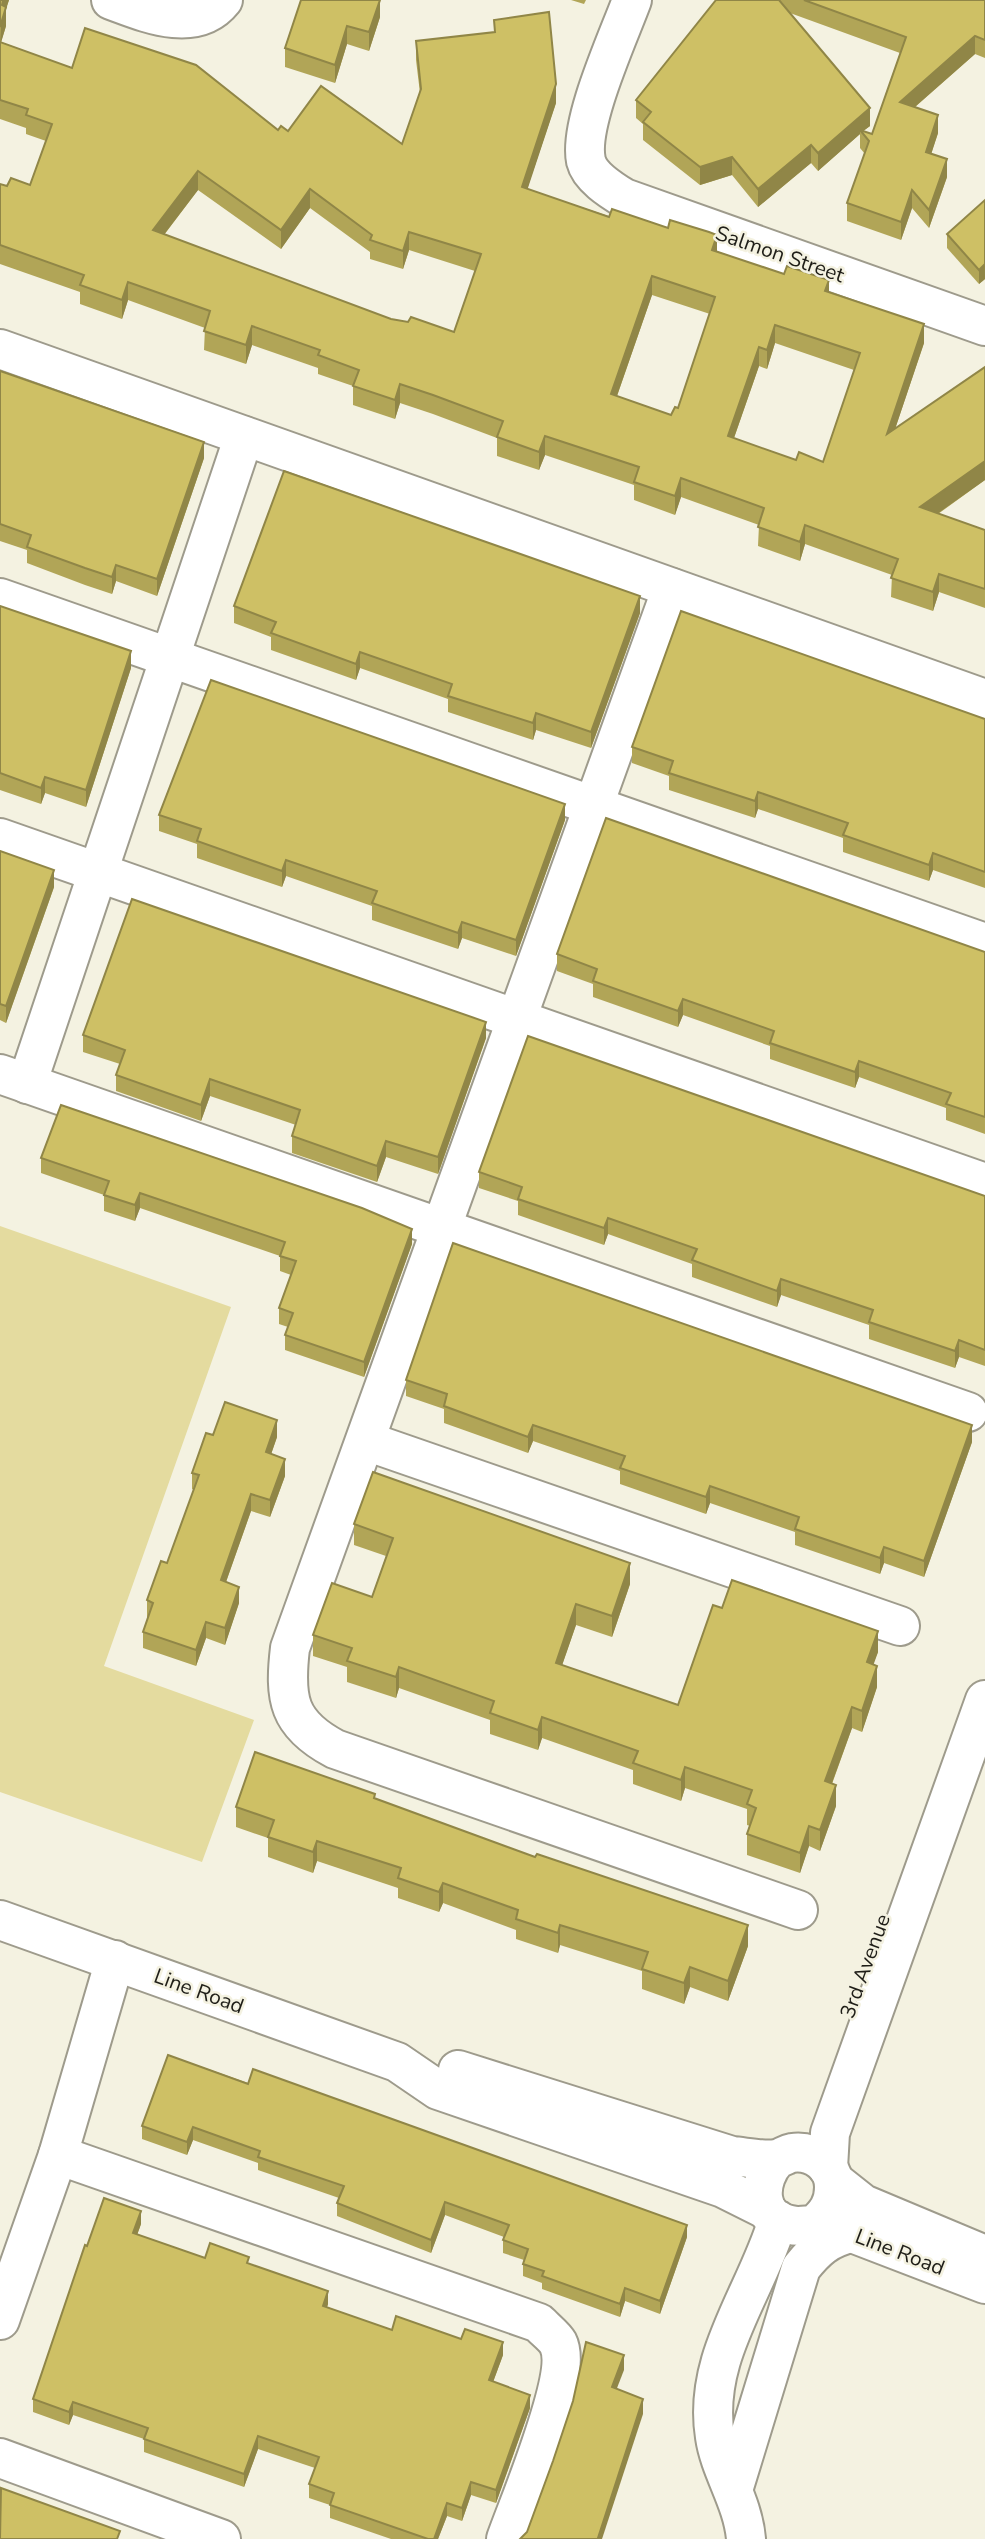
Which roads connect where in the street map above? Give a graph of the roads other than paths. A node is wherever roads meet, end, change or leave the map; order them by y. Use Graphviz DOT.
graph roads {
  1 [pos="111,0"];
  2 [pos="223,0"];
  3 [pos="632,0"];
  4 [pos="985,326"];
  5 [pos="0,349"];
  6 [pos="244,436"];
  7 [pos="672,588"];
  8 [pos="0,598"];
  9 [pos="169,657"];
  10 [pos="985,699"];
  11 [pos="592,805"];
  12 [pos="0,838"];
  13 [pos="97,872"];
  14 [pos="985,943"];
  15 [pos="516,1019"];
  16 [pos="14,1079"];
  17 [pos="985,1183"];
  18 [pos="442,1229"];
  19 [pos="968,1412"];
  20 [pos="366,1441"];
  21 [pos="900,1626"];
  22 [pos="985,1700"];
  23 [pos="953,1792"];
  24 [pos="798,1910"];
  25 [pos="0,1920"];
  26 [pos="115,1961"];
  27 [pos="397,2062"];
  28 [pos="58,2155"];
  29 [pos="783,2156"];
  30 [pos="831,2175"];
  31 [pos="786,2218"];
  32 [pos="852,2233"];
  33 [pos="985,2255"];
  34 [pos="801,2268"];
  35 [pos="985,2284"];
  36 [pos="0,2320"];
  37 [pos="0,2458"];
  38 [pos="734,2487"];
  39 [pos="221,2539"];
  40 [pos="506,2539"];
  41 [pos="746,2539"];
  1 -- 2 [label="street"];
  3 -- 4 [label="street, Salmon Street"];
  5 -- 6 [label="street"];
  6 -- 7 [label="street"];
  6 -- 9 [label="street"];
  7 -- 10 [label="street"];
  7 -- 11 [label="street"];
  8 -- 9 [label="street"];
  9 -- 11 [label="street"];
  9 -- 13 [label="street"];
  11 -- 14 [label="street"];
  11 -- 15 [label="street"];
  12 -- 13 [label="street"];
  13 -- 15 [label="street"];
  13 -- 16 [label="street"];
  15 -- 17 [label="street"];
  15 -- 18 [label="street"];
  16 -- 18 [label="street"];
  18 -- 19 [label="street"];
  18 -- 20 [label="street"];
  20 -- 21 [label="street"];
  20 -- 24 [label="street"];
  22 -- 23 [label="street, 3rd Avenue"];
  23 -- 29 [label="street, 3rd Avenue"];
  23 -- 30 [label="street, 3rd Avenue"];
  25 -- 26 [label="street, Line Road"];
  26 -- 27 [label="street, Line Road"];
  26 -- 28 [label="street"];
  27 -- 29 [label="street, Line Road"];
  27 -- 31 [label="street, Line Road"];
  28 -- 36 [label="street"];
  28 -- 40 [label="street"];
  29 -- 30 [label="street, Line Road"];
  29 -- 31 [label="street"];
  30 -- 31 [label="street"];
  30 -- 33 [label="street, Line Road"];
  31 -- 32 [label="street, Line Road"];
  31 -- 34 [label="street"];
  31 -- 38 [label="street"];
  32 -- 34 [label="street"];
  32 -- 35 [label="street, Line Road"];
  34 -- 38 [label="street"];
  37 -- 39 [label="street"];
  38 -- 41 [label="street"];
}
